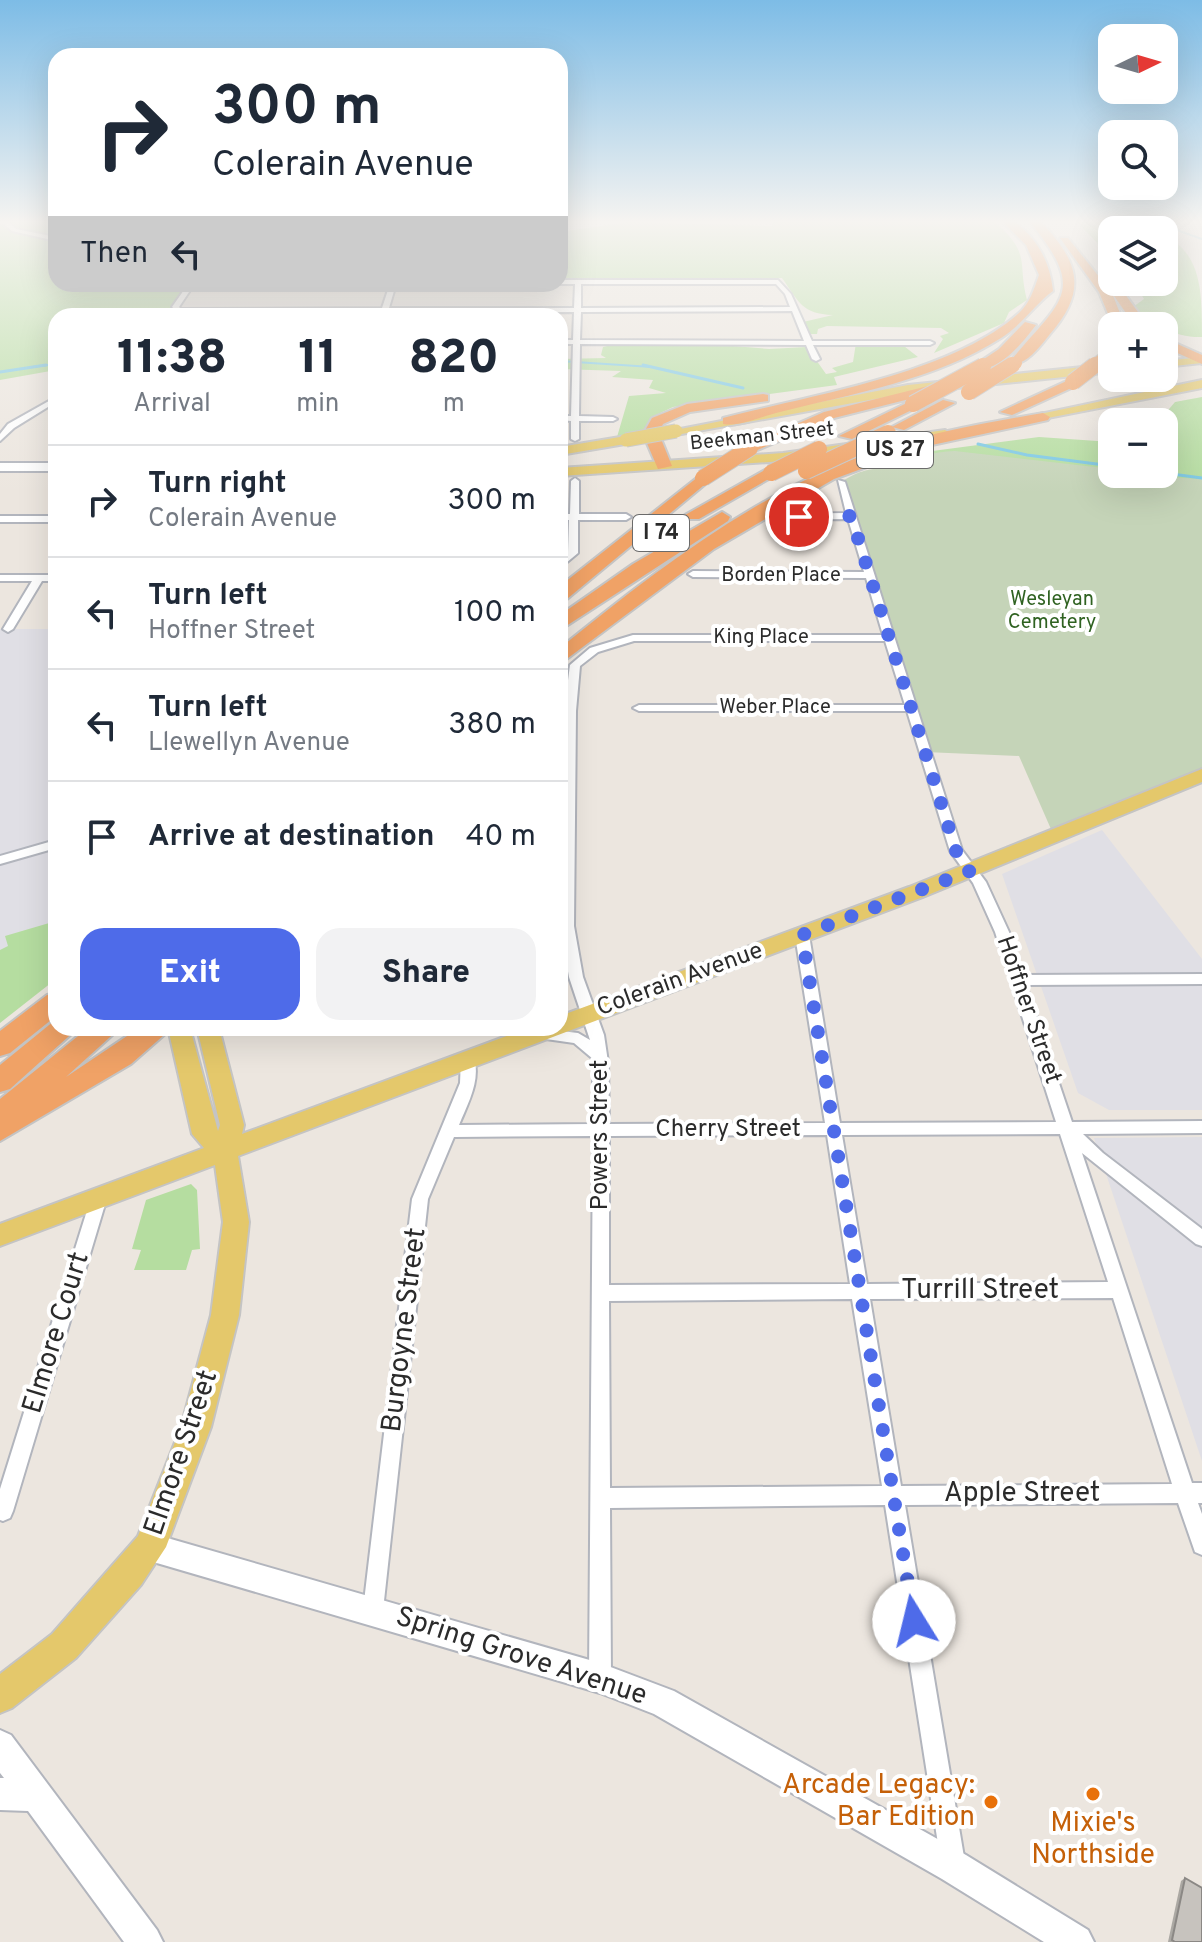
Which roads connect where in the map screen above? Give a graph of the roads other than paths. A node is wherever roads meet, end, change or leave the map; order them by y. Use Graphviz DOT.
graph roads {
  1 [pos="577,312"];
  2 [pos="795,312"];
  3 [pos="1026,312"];
  4 [pos="1040,312"];
  5 [pos="1062,312"];
  6 [pos="807,340"];
  7 [pos="930,343"];
  8 [pos="568,344"];
  9 [pos="576,346"];
  10 [pos="1178,349"];
  11 [pos="816,359"];
  12 [pos="1098,360"];
  13 [pos="1202,360"];
  14 [pos="1178,363"];
  15 [pos="1098,366"];
  16 [pos="881,379"];
  17 [pos="956,384"];
  18 [pos="1202,384"];
  19 [pos="48,404"];
  20 [pos="1043,417"];
  21 [pos="568,418"];
  22 [pos="576,419"];
  23 [pos="613,419"];
  24 [pos="728,421"];
  25 [pos="886,438"];
  26 [pos="0,439"];
  27 [pos="575,439"];
  28 [pos="568,450"];
  29 [pos="664,466"];
  30 [pos="0,467"];
  31 [pos="48,467"];
  32 [pos="568,472"];
  33 [pos="575,481"];
  34 [pos="841,482"];
  35 [pos="765,515"];
  36 [pos="851,516"];
  37 [pos="568,517"];
  38 [pos="574,517"];
  39 [pos="626,517"];
  40 [pos="0,519"];
  41 [pos="48,519"];
  42 [pos="568,558"];
  43 [pos="693,574"];
  44 [pos="870,575"];
  45 [pos="0,578"];
  46 [pos="39,578"];
  47 [pos="48,578"];
  48 [pos="568,588"];
  49 [pos="568,599"];
  50 [pos="568,617"];
  51 [pos="8,629"];
  52 [pos="633,638"];
  53 [pos="889,638"];
  54 [pos="568,651"];
  55 [pos="639,708"];
  56 [pos="911,708"];
  57 [pos="568,766"];
  58 [pos="1202,775"];
  59 [pos="48,846"];
  60 [pos="0,860"];
  61 [pos="970,871"];
  62 [pos="802,935"];
  63 [pos="568,936"];
  64 [pos="1202,979"];
  65 [pos="1019,980"];
  66 [pos="48,1008"];
  67 [pos="588,1015"];
  68 [pos="568,1022"];
  69 [pos="54,1036"];
  70 [pos="96,1036"];
  71 [pos="147,1036"];
  72 [pos="181,1036"];
  73 [pos="210,1036"];
  74 [pos="530,1036"];
  75 [pos="568,1036"];
  76 [pos="0,1046"];
  77 [pos="468,1059"];
  78 [pos="601,1062"];
  79 [pos="0,1081"];
  80 [pos="0,1116"];
  81 [pos="1202,1127"];
  82 [pos="1067,1128"];
  83 [pos="0,1130"];
  84 [pos="835,1130"];
  85 [pos="447,1131"];
  86 [pos="602,1131"];
  87 [pos="225,1150"];
  88 [pos="98,1201"];
  89 [pos="0,1235"];
  90 [pos="1202,1239"];
  91 [pos="1117,1290"];
  92 [pos="861,1291"];
  93 [pos="602,1293"];
  94 [pos="1193,1493"];
  95 [pos="893,1494"];
  96 [pos="602,1498"];
  97 [pos="3,1511"];
  98 [pos="1202,1545"];
  99 [pos="150,1547"];
  100 [pos="373,1610"];
  101 [pos="600,1678"];
  102 [pos="0,1696"];
  103 [pos="0,1746"];
  104 [pos="0,1794"];
  105 [pos="37,1795"];
  106 [pos="954,1867"];
  107 [pos="145,1942"];
  108 [pos="1076,1942"];
  1 -- 9 [label="street"];
  2 -- 6 [label="street"];
  3 -- 16 [label="highway"];
  4 -- 49 [label="highway, I 74, bridge"];
  5 -- 25 [label="highway, I 74, bridge"];
  6 -- 7 [label="street"];
  6 -- 9 [label="street"];
  6 -- 11 [label="street"];
  8 -- 9 [label="street"];
  9 -- 22 [label="street"];
  10 -- 13 [label="highway"];
  12 -- 17 [label="main road, Beekman Street / US 27"];
  13 -- 14 [label="main road"];
  15 -- 25 [label="highway, bridge"];
  16 -- 24 [label="highway"];
  16 -- 29 [label="highway"];
  17 -- 24 [label="main road, Beekman Street"];
  17 -- 48 [label="highway, US 27, bridge"];
  18 -- 20 [label="main road, Beekman Street / US 27"];
  19 -- 26 [label="street"];
  20 -- 25 [label="main road, Beekman Street"];
  20 -- 35 [label="highway, US 27"];
  21 -- 22 [label="street"];
  22 -- 23 [label="street"];
  22 -- 27 [label="street"];
  24 -- 28 [label="main road, Beekman Street, bridge"];
  25 -- 29 [label="main road, Beekman Street"];
  25 -- 50 [label="highway, I 74, bridge"];
  29 -- 32 [label="main road, Beekman Street"];
  30 -- 31 [label="main road"];
  33 -- 38 [label="street"];
  34 -- 36 [label="street, Hoffner Street"];
  35 -- 36 [label="street"];
  35 -- 54 [label="highway"];
  36 -- 44 [label="street, Hoffner Street"];
  37 -- 38 [label="street"];
  38 -- 39 [label="street"];
  38 -- 42 [label="street"];
  40 -- 41 [label="street"];
  43 -- 44 [label="street, Borden Place"];
  44 -- 53 [label="street, Hoffner Street"];
  45 -- 46 [label="street"];
  46 -- 47 [label="street"];
  46 -- 51 [label="street"];
  52 -- 53 [label="street, King Place"];
  52 -- 57 [label="street, Powers Street"];
  53 -- 56 [label="street, Hoffner Street"];
  55 -- 56 [label="street, Weber Place"];
  56 -- 61 [label="street, Hoffner Street"];
  58 -- 61 [label="main road, Colerain Avenue"];
  59 -- 60 [label="street"];
  61 -- 62 [label="main road, Colerain Avenue"];
  61 -- 65 [label="street, Hoffner Street"];
  62 -- 67 [label="main road, Colerain Avenue"];
  62 -- 84 [label="street"];
  63 -- 67 [label="street, Powers Street"];
  64 -- 65 [label="street"];
  65 -- 82 [label="street, Hoffner Street"];
  66 -- 76 [label="highway"];
  67 -- 68 [label="main road, Colerain Avenue"];
  67 -- 78 [label="street, Powers Street"];
  69 -- 79 [label="highway"];
  70 -- 80 [label="highway"];
  71 -- 83 [label="highway"];
  72 -- 87 [label="main road"];
  73 -- 87 [label="main road, Elmore Street"];
  74 -- 77 [label="main road"];
  75 -- 78 [label="street"];
  77 -- 85 [label="street, Burgoyne Street"];
  77 -- 87 [label="main road"];
  78 -- 86 [label="street, Powers Street"];
  81 -- 82 [label="street, Cherry Street"];
  82 -- 84 [label="street, Cherry Street"];
  82 -- 90 [label="street"];
  82 -- 91 [label="street, Hoffner Street"];
  84 -- 86 [label="street, Cherry Street"];
  84 -- 92 [label="street"];
  85 -- 86 [label="street, Cherry Street"];
  85 -- 100 [label="street, Burgoyne Street"];
  86 -- 93 [label="street, Powers Street"];
  87 -- 88 [label="main road"];
  87 -- 99 [label="main road, Elmore Street"];
  88 -- 89 [label="main road"];
  88 -- 97 [label="street, Elmore Court"];
  91 -- 92 [label="street, Turrill Street"];
  91 -- 94 [label="street, Hoffner Street"];
  92 -- 93 [label="street, Turrill Street"];
  92 -- 95 [label="street"];
  93 -- 96 [label="street, Powers Street"];
  94 -- 95 [label="street, Apple Street"];
  94 -- 98 [label="street, Hoffner Street"];
  95 -- 96 [label="street, Apple Street"];
  95 -- 106 [label="street"];
  96 -- 101 [label="street, Powers Street"];
  99 -- 100 [label="main road, Spring Grove Avenue"];
  99 -- 102 [label="main road, Elmore Street"];
  100 -- 101 [label="main road, Spring Grove Avenue"];
  101 -- 106 [label="main road, Spring Grove Avenue"];
  103 -- 105 [label="main road"];
  104 -- 105 [label="main road"];
  105 -- 107 [label="main road"];
  106 -- 108 [label="main road, Spring Grove Avenue"];
}
